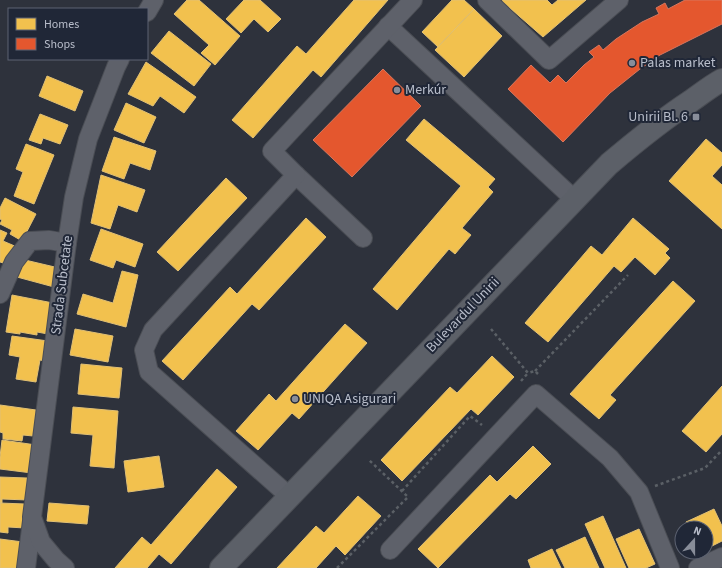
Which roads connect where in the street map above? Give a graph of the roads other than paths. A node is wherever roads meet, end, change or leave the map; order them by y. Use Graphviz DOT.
graph roads {
  1 [pos="154,0"];
  2 [pos="413,0"];
  3 [pos="487,0"];
  4 [pos="619,0"];
  5 [pos="148,10"];
  6 [pos="388,26"];
  7 [pos="120,60"];
  8 [pos="722,80"];
  9 [pos="296,175"];
  10 [pos="574,200"];
  11 [pos="363,238"];
  12 [pos="68,243"];
  13 [pos="0,294"];
  14 [pos="289,496"];
  15 [pos="32,517"];
  16 [pos="390,550"];
  17 [pos="722,557"];
  18 [pos="26,568"];
  19 [pos="65,568"];
  20 [pos="221,568"];
  21 [pos="670,568"];
  22 [pos="698,568"];
  1 -- 5 [label="street"];
  2 -- 6 [label="street"];
  3 -- 4 [label="street"];
  6 -- 9 [label="street"];
  6 -- 10 [label="street"];
  7 -- 12 [label="street, Strada Subcetate"];
  8 -- 10 [label="main road, Bulevardul Unirii"];
  9 -- 11 [label="street"];
  9 -- 14 [label="street"];
  10 -- 14 [label="main road, Bulevardul Unirii"];
  12 -- 13 [label="street"];
  12 -- 15 [label="street, Strada Subcetate"];
  14 -- 20 [label="main road, Bulevardul Unirii"];
  15 -- 18 [label="street, Strada Subcetate"];
  15 -- 19 [label="street, Strada Subcetate"];
  16 -- 21 [label="street"];
  17 -- 22 [label="street"];
}
